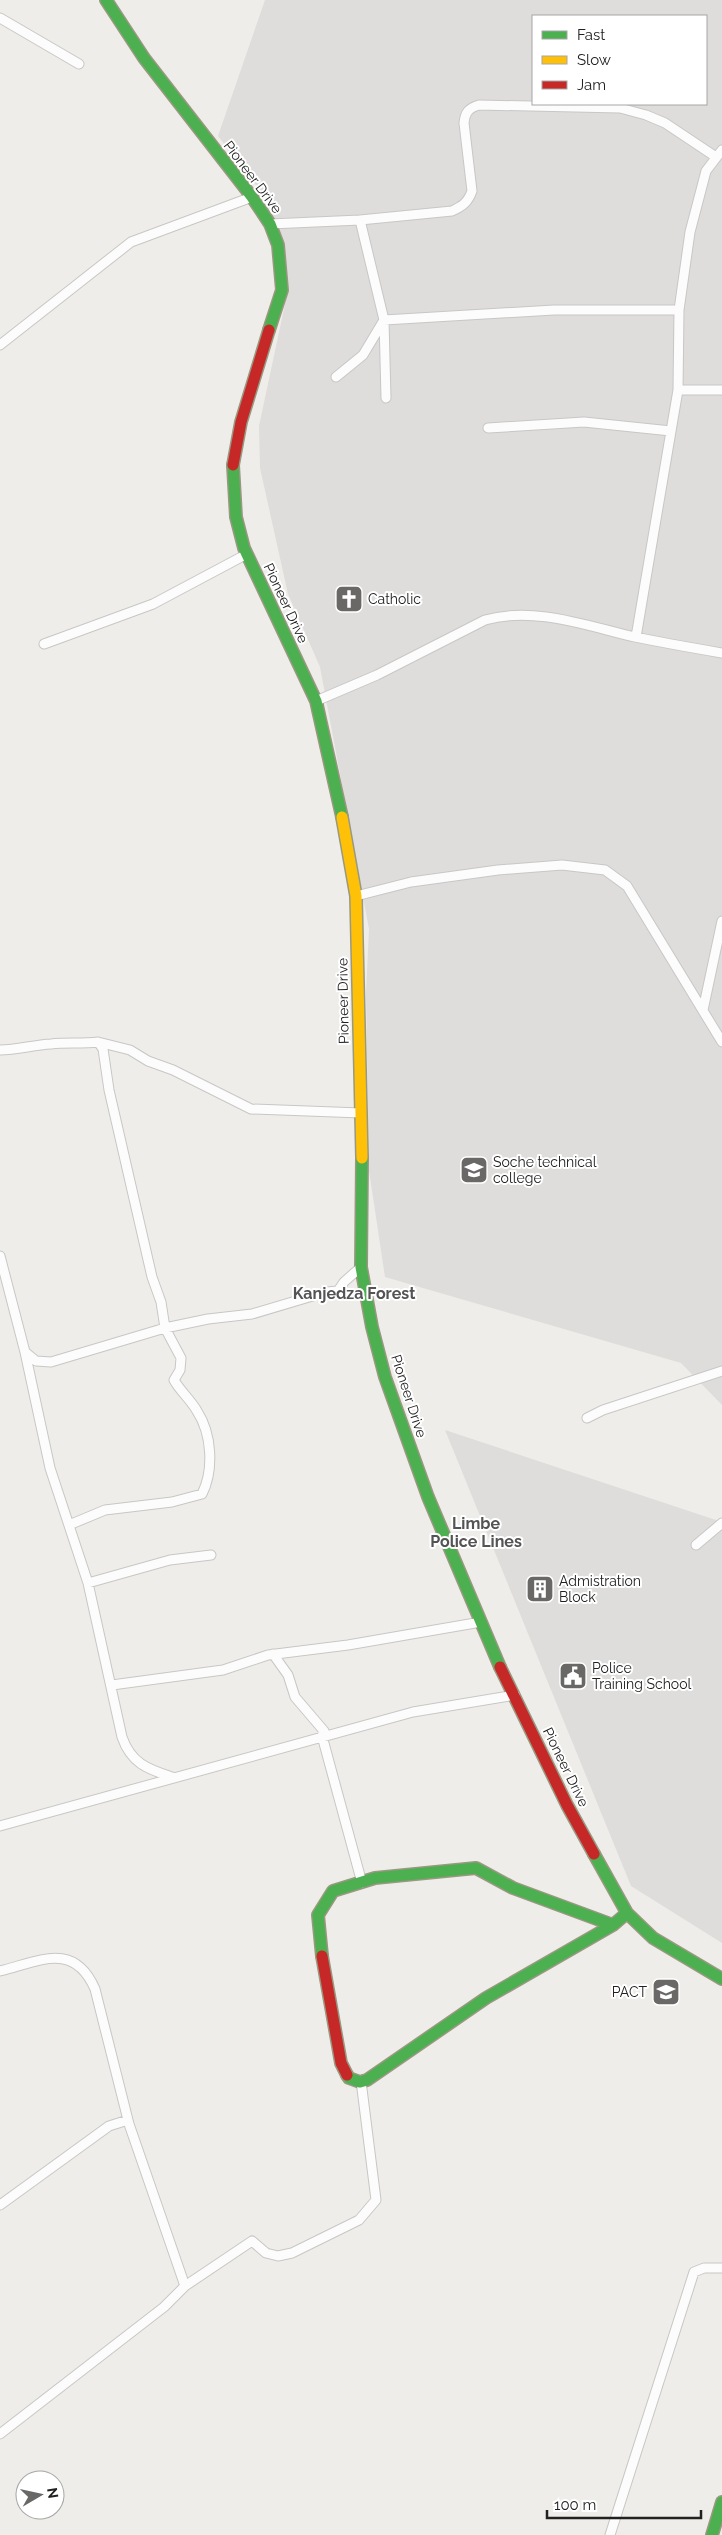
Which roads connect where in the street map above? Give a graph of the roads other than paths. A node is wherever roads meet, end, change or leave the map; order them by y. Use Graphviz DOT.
graph roads {
  1 [pos="106,0"];
  2 [pos="0,18"];
  3 [pos="79,64"];
  4 [pos="637,108"];
  5 [pos="719,154"];
  6 [pos="252,197"];
  7 [pos="360,220"];
  8 [pos="270,224"];
  9 [pos="679,310"];
  10 [pos="384,320"];
  11 [pos="0,345"];
  12 [pos="336,377"];
  13 [pos="678,390"];
  14 [pos="722,390"];
  15 [pos="386,398"];
  16 [pos="488,428"];
  17 [pos="671,431"];
  18 [pos="246,554"];
  19 [pos="636,637"];
  20 [pos="44,644"];
  21 [pos="722,654"];
  22 [pos="316,701"];
  23 [pos="356,896"];
  24 [pos="722,921"];
  25 [pos="704,1010"];
  26 [pos="98,1042"];
  27 [pos="722,1042"];
  28 [pos="0,1050"];
  29 [pos="361,1113"];
  30 [pos="0,1256"];
  31 [pos="361,1268"];
  32 [pos="165,1328"];
  33 [pos="25,1352"];
  34 [pos="722,1371"];
  35 [pos="587,1418"];
  36 [pos="722,1523"];
  37 [pos="69,1525"];
  38 [pos="696,1545"];
  39 [pos="211,1555"];
  40 [pos="88,1583"];
  41 [pos="481,1622"];
  42 [pos="273,1654"];
  43 [pos="112,1685"];
  44 [pos="515,1695"];
  45 [pos="322,1736"];
  46 [pos="172,1777"];
  47 [pos="0,1826"];
  48 [pos="362,1883"];
  49 [pos="627,1913"];
  50 [pos="614,1925"];
  51 [pos="0,1970"];
  52 [pos="722,1979"];
  53 [pos="361,2082"];
  54 [pos="128,2120"];
  55 [pos="0,2205"];
  56 [pos="722,2268"];
  57 [pos="185,2286"];
  58 [pos="0,2434"];
  59 [pos="722,2502"];
  60 [pos="610,2535"];
  61 [pos="712,2535"];
  1 -- 6 [label="street, Pioneer Drive"];
  2 -- 3 [label="street"];
  4 -- 5 [label="street"];
  4 -- 7 [label="street"];
  5 -- 9 [label="street"];
  6 -- 8 [label="street, Pioneer Drive"];
  6 -- 11 [label="street"];
  7 -- 8 [label="street"];
  7 -- 10 [label="street"];
  8 -- 18 [label="street, Pioneer Drive"];
  9 -- 10 [label="street"];
  9 -- 13 [label="street"];
  10 -- 12 [label="street"];
  10 -- 15 [label="street"];
  13 -- 14 [label="street"];
  13 -- 17 [label="street"];
  16 -- 17 [label="street"];
  17 -- 19 [label="street"];
  18 -- 20 [label="street"];
  18 -- 22 [label="street, Pioneer Drive"];
  19 -- 21 [label="street"];
  19 -- 22 [label="street"];
  22 -- 23 [label="street, Pioneer Drive"];
  23 -- 25 [label="street"];
  23 -- 29 [label="street, Pioneer Drive"];
  24 -- 25 [label="street"];
  25 -- 27 [label="street"];
  26 -- 28 [label="street"];
  26 -- 29 [label="street"];
  26 -- 32 [label="street"];
  29 -- 31 [label="street, Pioneer Drive"];
  30 -- 33 [label="street"];
  31 -- 32 [label="street"];
  31 -- 41 [label="street, Pioneer Drive"];
  32 -- 33 [label="street"];
  32 -- 37 [label="street"];
  33 -- 37 [label="street"];
  34 -- 35 [label="street"];
  36 -- 38 [label="street"];
  37 -- 40 [label="street"];
  39 -- 40 [label="street"];
  40 -- 43 [label="street"];
  41 -- 42 [label="street"];
  41 -- 44 [label="street, Pioneer Drive"];
  42 -- 43 [label="street"];
  42 -- 45 [label="street"];
  43 -- 46 [label="street"];
  44 -- 45 [label="street"];
  44 -- 49 [label="street, Pioneer Drive"];
  45 -- 46 [label="street"];
  45 -- 48 [label="street"];
  46 -- 47 [label="street"];
  48 -- 50 [label="street"];
  48 -- 53 [label="street"];
  49 -- 50 [label="street"];
  49 -- 52 [label="street, Pioneer Drive"];
  50 -- 53 [label="street"];
  51 -- 54 [label="street"];
  53 -- 57 [label="street"];
  54 -- 55 [label="street"];
  54 -- 57 [label="street"];
  56 -- 60 [label="street"];
  57 -- 58 [label="street"];
  59 -- 61 [label="street"];
}
